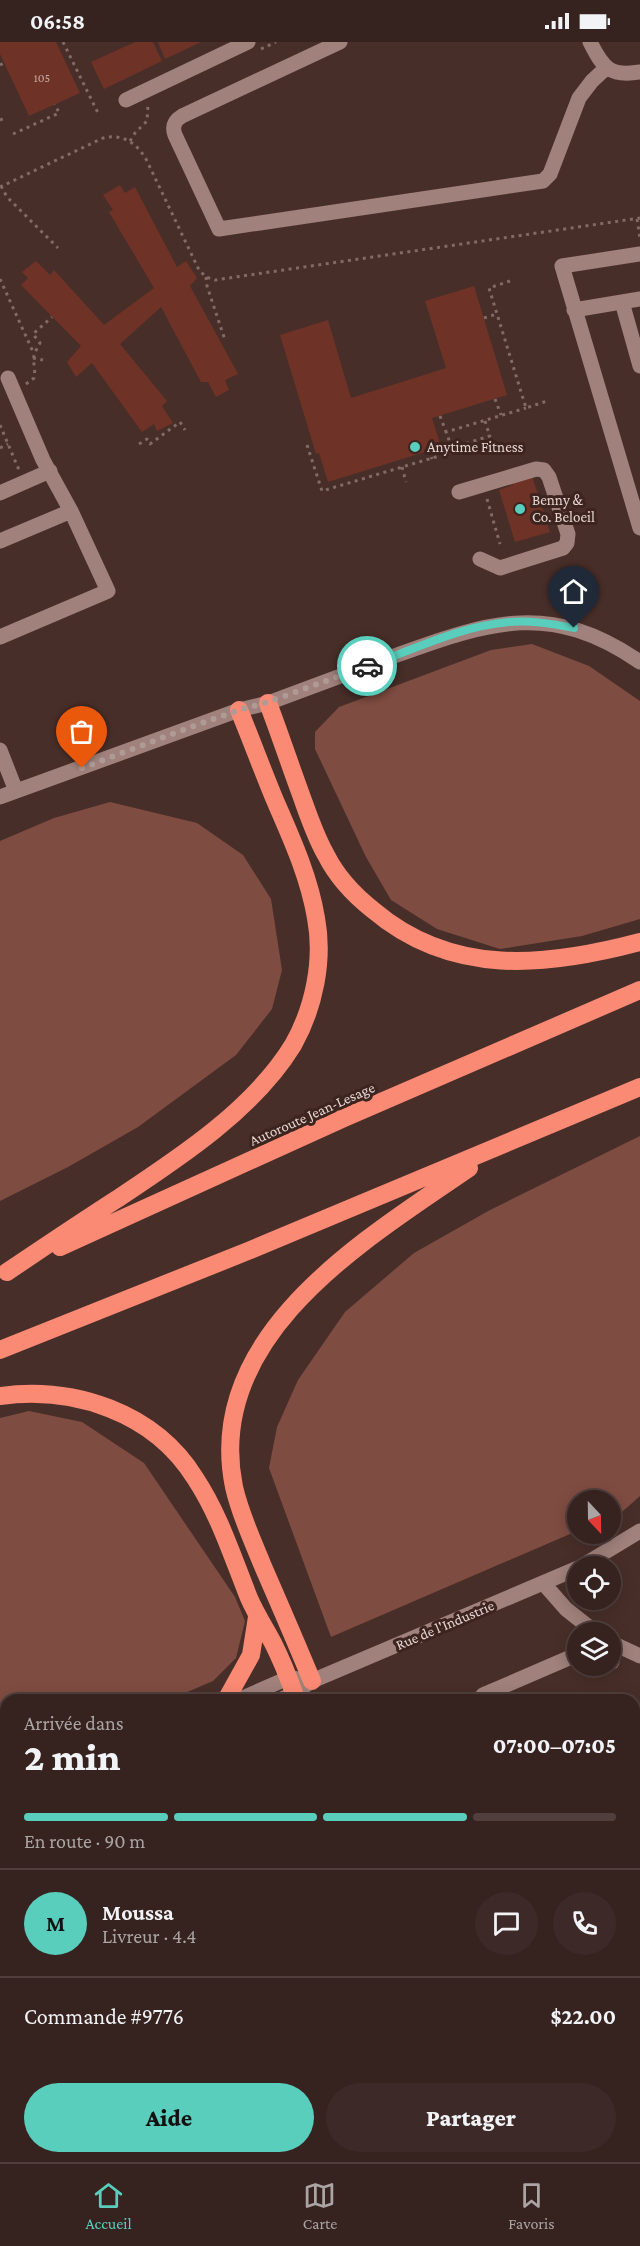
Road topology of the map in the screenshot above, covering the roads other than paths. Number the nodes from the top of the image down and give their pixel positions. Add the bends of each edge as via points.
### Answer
1 (248, 42) edge
2 (340, 42) edge
3 (590, 42) edge
4 (606, 68) junction
5 (640, 72) edge
6 (126, 100) dead end
7 (640, 254) edge
8 (640, 299) edge
9 (622, 302) junction
10 (574, 310) junction
11 (640, 366) edge
12 (15, 382) road end
13 (50, 471) junction
14 (459, 492) dead end
15 (0, 493) edge
16 (71, 511) junction
17 (640, 528) edge
18 (0, 541) edge
19 (480, 559) dead end
20 (0, 637) edge
21 (640, 662) edge
22 (268, 702) junction
23 (239, 710) junction
24 (0, 750) edge
25 (16, 791) junction
26 (0, 797) edge
27 (640, 942) edge
28 (640, 990) edge
29 (640, 1087) edge
30 (501, 1146) junction
31 (4, 1273) edge
32 (0, 1350) edge
33 (0, 1396) edge
34 (640, 1531) edge
35 (601, 1556) edge
36 (567, 1573) edge
37 (544, 1584) junction
38 (257, 1617) junction
39 (582, 1622) edge
40 (621, 1647) edge
41 (640, 1656) edge
42 (567, 1659) edge
43 (312, 1681) junction
44 (288, 1690) edge
45 (229, 1694) edge
46 (268, 1694) edge
47 (485, 1694) edge

1 - 6 street
2 - 4 street via 176,121 175,135 219,229 543,181 550,174 579,98
3 - 4 street
4 - 5 street via 620,74
7 - 10 street via 562,266
8 - 9 street
9 - 10 street
9 - 11 street
10 - 17 street
12 - 13 street
13 - 15 street
13 - 16 street
14 - 19 street via 544,470 568,534 563,548 500,568
16 - 18 street
16 - 20 street via 108,591
21 - 22 street via 574,628 509,622 449,636
22 - 23 street
22 - 27 highway via 325,854 353,892 398,929 442,950 501,961 573,957
23 - 25 street
23 - 31 highway via 301,864 316,916 316,976 303,1023 279,1064 225,1120 157,1173
24 - 25 street
25 - 26 street
28 - 31 highway, Autoroute Jean-Lesage via 344,1118
29 - 30 highway
30 - 32 highway
30 - 43 highway via 382,1228 324,1275 275,1326 243,1385 232,1429 234,1486 243,1517
33 - 38 highway via 47,1393 94,1402 138,1421 163,1440 202,1488
34 - 35 street, Rue de l'Industrie
36 - 37 street, Rue de l'Industrie
37 - 39 street
37 - 43 street, Rue de l'Industrie
38 - 44 highway via 273,1642
38 - 45 highway via 251,1655
40 - 41 street
42 - 47 street
43 - 44 street, Rue de l'Industrie
44 - 46 street, Rue de l'Industrie

